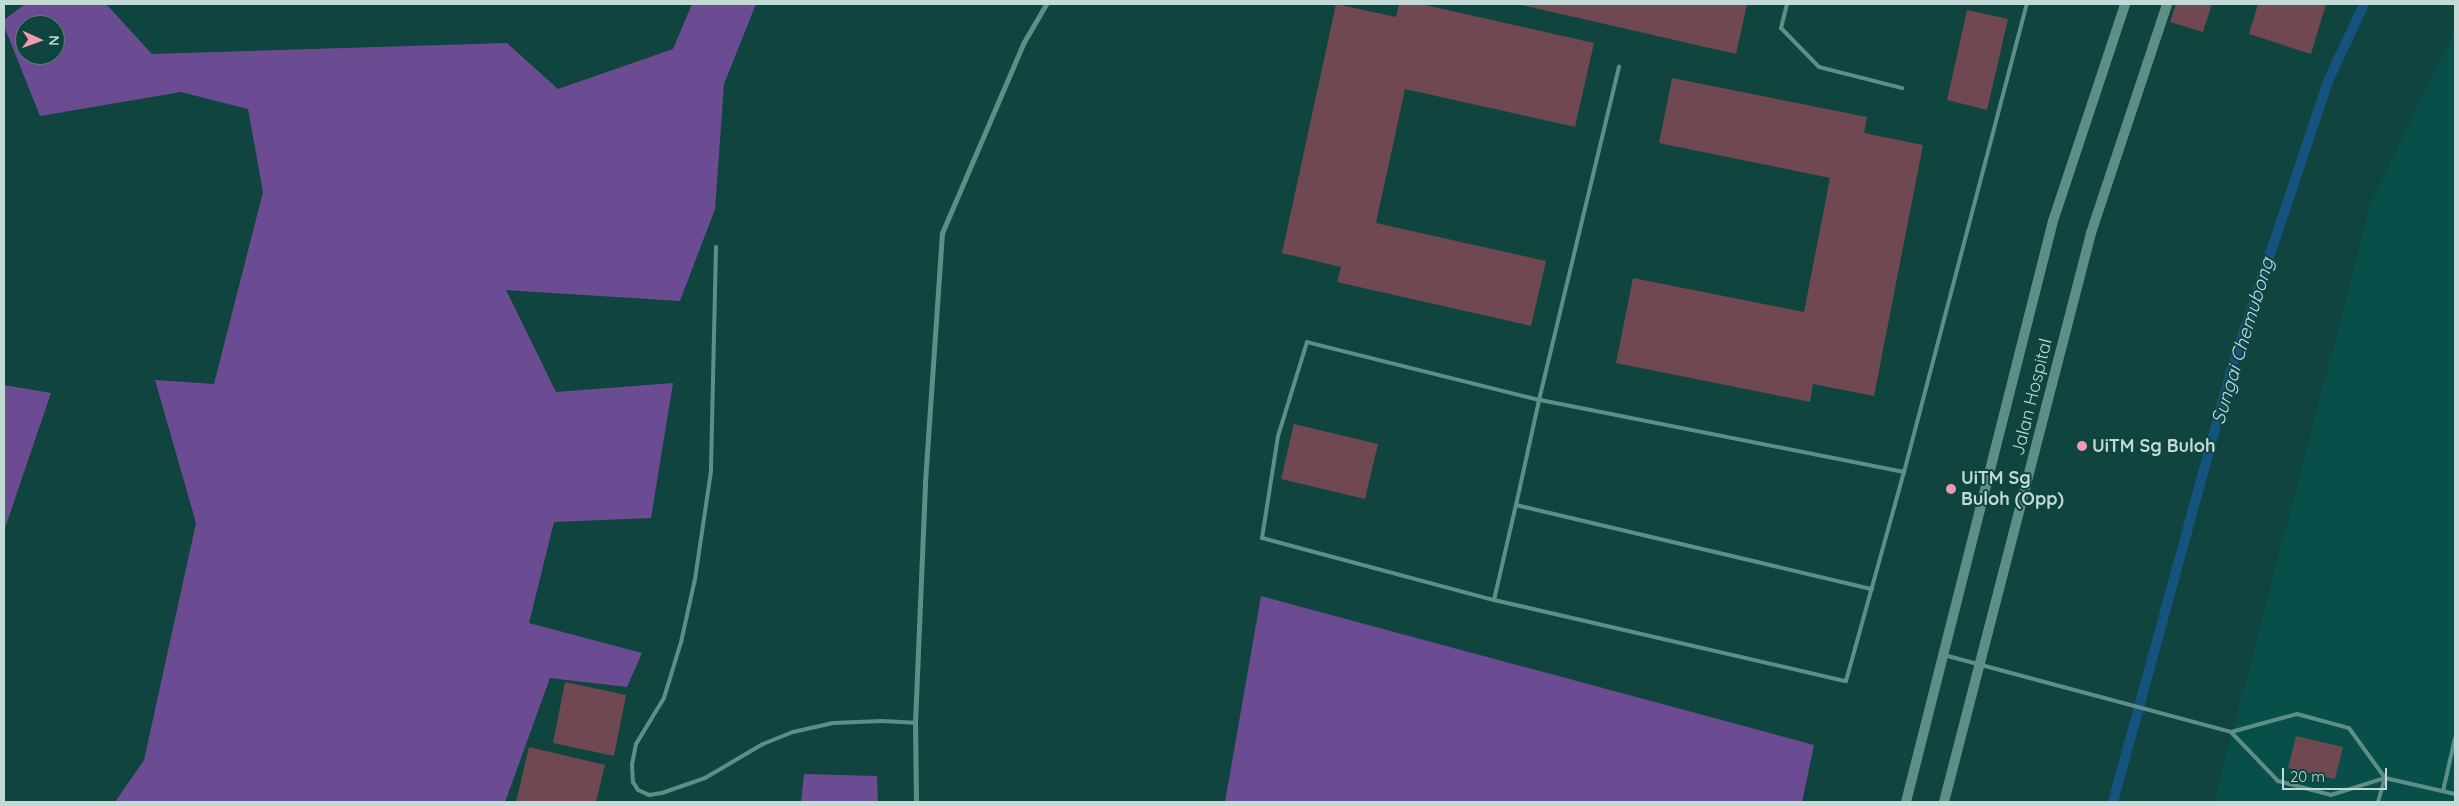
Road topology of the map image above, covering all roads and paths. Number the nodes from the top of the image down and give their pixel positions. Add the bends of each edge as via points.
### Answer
1 (1046, 4) edge
2 (1787, 4) edge
3 (2026, 4) edge
4 (2125, 4) edge
5 (2167, 4) edge
6 (1619, 66) dead end
7 (1902, 88) dead end
8 (716, 247) dead end
9 (1539, 400) junction
10 (1904, 472) junction
11 (1516, 505) junction
12 (1872, 589) junction
13 (1494, 600) junction
14 (1943, 655) junction
15 (1980, 664) junction
16 (915, 723) junction
17 (2231, 732) junction
18 (2455, 738) edge
19 (2385, 778) junction
20 (2443, 791) junction
21 (2455, 794) edge
22 (916, 802) edge
23 (1906, 802) edge
24 (1944, 802) edge
25 (2378, 802) edge

1 - 16 street via 1024,42 942,233 925,482
2 - 7 lane via 1782,28 1819,67
3 - 10 lane
4 - 14 main road, Jalan Hospital via 2054,221
5 - 15 main road, Jalan Hospital via 2091,234
6 - 9 lane
8 - 16 lane via 711,471 695,579 664,698 636,744 633,782 638,790 649,795 662,793 705,778 762,744 793,732 833,723
9 - 10 lane
9 - 11 lane
9 - 13 lane via 1307,342 1278,436 1262,538
10 - 12 lane
11 - 12 lane
11 - 13 lane
12 - 13 lane via 1846,681
14 - 15 lane
14 - 23 main road, Jalan Hospital
15 - 17 lane
15 - 24 main road, Jalan Hospital
16 - 22 street
17 - 19 lane via 2278,781 2331,794
17 - 19 lane via 2297,714 2349,728
18 - 20 lane
19 - 20 lane
19 - 25 lane
20 - 21 lane

